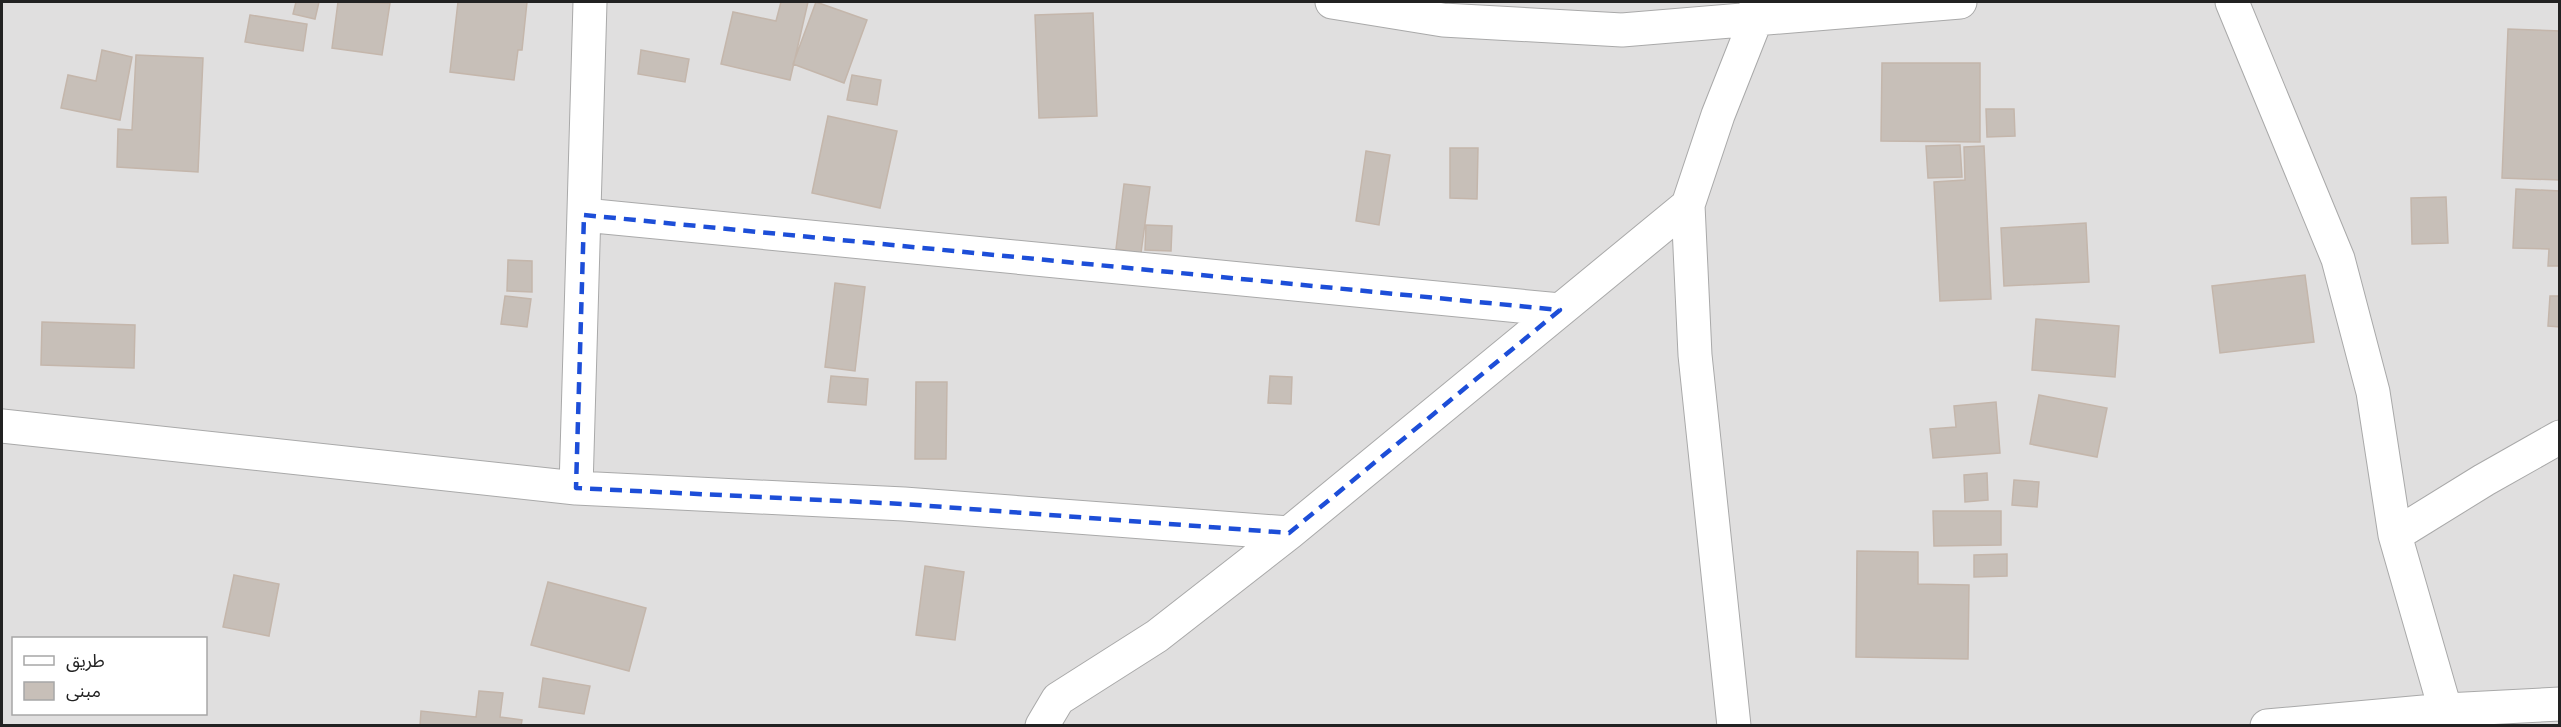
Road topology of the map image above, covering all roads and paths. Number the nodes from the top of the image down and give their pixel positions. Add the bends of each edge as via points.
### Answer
1 (590, 2) edge
2 (1332, 2) edge
3 (1960, 2) edge
4 (2232, 2) edge
5 (1756, 10) edge
6 (1621, 16) edge
7 (1688, 205) junction
8 (584, 215) junction
9 (1560, 310) junction
10 (2, 426) edge
11 (2559, 437) edge
12 (576, 488) junction
13 (1289, 533) junction
14 (2395, 535) junction
15 (2559, 704) edge
16 (2448, 718) edge
17 (1042, 726) edge
18 (1734, 726) edge
19 (2266, 726) edge

1 - 8 street
2 - 6 street via 1443,20
3 - 5 street
4 - 14 street via 2338,259 2373,392
5 - 6 street
5 - 7 street
7 - 9 street
7 - 18 street via 1695,355
8 - 9 street
8 - 12 street
9 - 13 street
10 - 12 street
11 - 14 street
12 - 13 street via 903,504
13 - 17 street via 1157,636 1058,699
14 - 16 street
15 - 16 street
16 - 19 street

